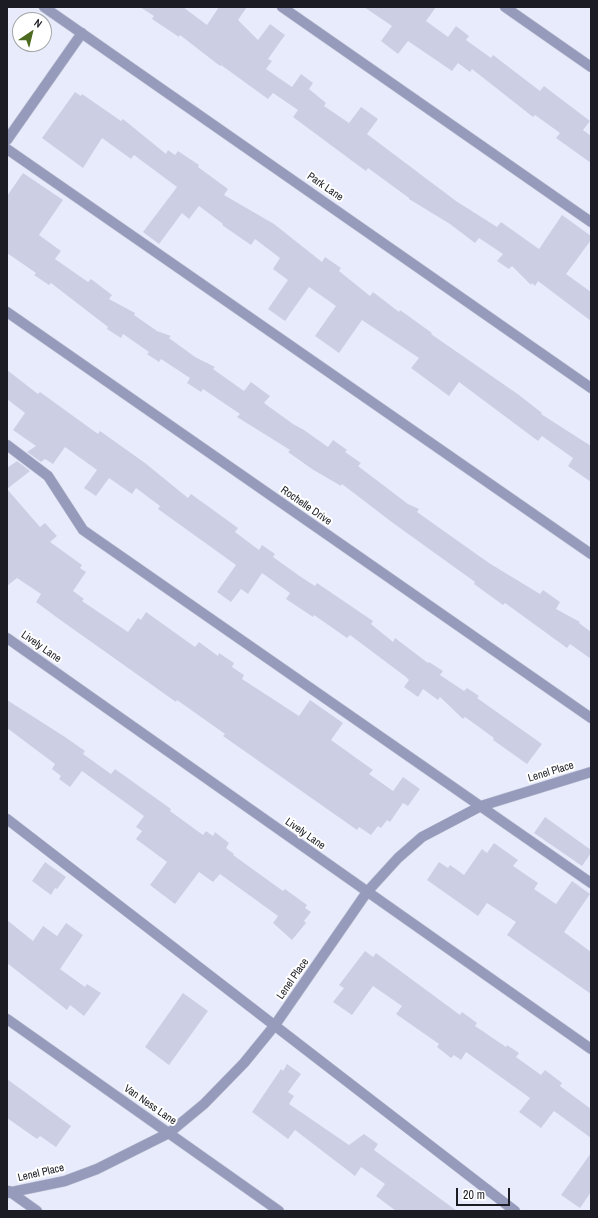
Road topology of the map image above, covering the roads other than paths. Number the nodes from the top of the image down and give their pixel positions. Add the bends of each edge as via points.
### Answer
1 (44, 7) edge
2 (282, 7) edge
3 (505, 7) edge
4 (82, 33) junction
5 (591, 67) edge
6 (7, 140) edge
7 (7, 149) edge
8 (591, 222) edge
9 (7, 312) edge
10 (591, 388) edge
11 (7, 445) edge
12 (591, 554) edge
13 (7, 638) edge
14 (591, 718) edge
15 (591, 772) edge
16 (481, 806) junction
17 (7, 819) edge
18 (591, 883) edge
19 (367, 892) junction
20 (7, 1020) edge
21 (275, 1025) junction
22 (591, 1049) edge
23 (169, 1133) junction
24 (8, 1192) edge
25 (37, 1211) edge
26 (279, 1211) edge
27 (515, 1211) edge

1 - 4 street, Park Lane
2 - 8 street
3 - 5 street
4 - 6 street
4 - 10 street, Park Lane
7 - 12 street
9 - 14 street, Rochelle Drive
11 - 16 street via 48,476 83,530
13 - 19 street, Lively Lane
15 - 16 street, Lenel Place
16 - 18 street
16 - 19 street, Lenel Place via 422,837 398,858
17 - 21 street
19 - 21 street, Lenel Place
19 - 22 street, Lively Lane
20 - 23 street, Van Ness Lane
21 - 23 street, Lenel Place via 244,1063 204,1104
21 - 27 street
23 - 24 street, Lenel Place via 97,1169 65,1181
23 - 26 street, Van Ness Lane
24 - 25 street

